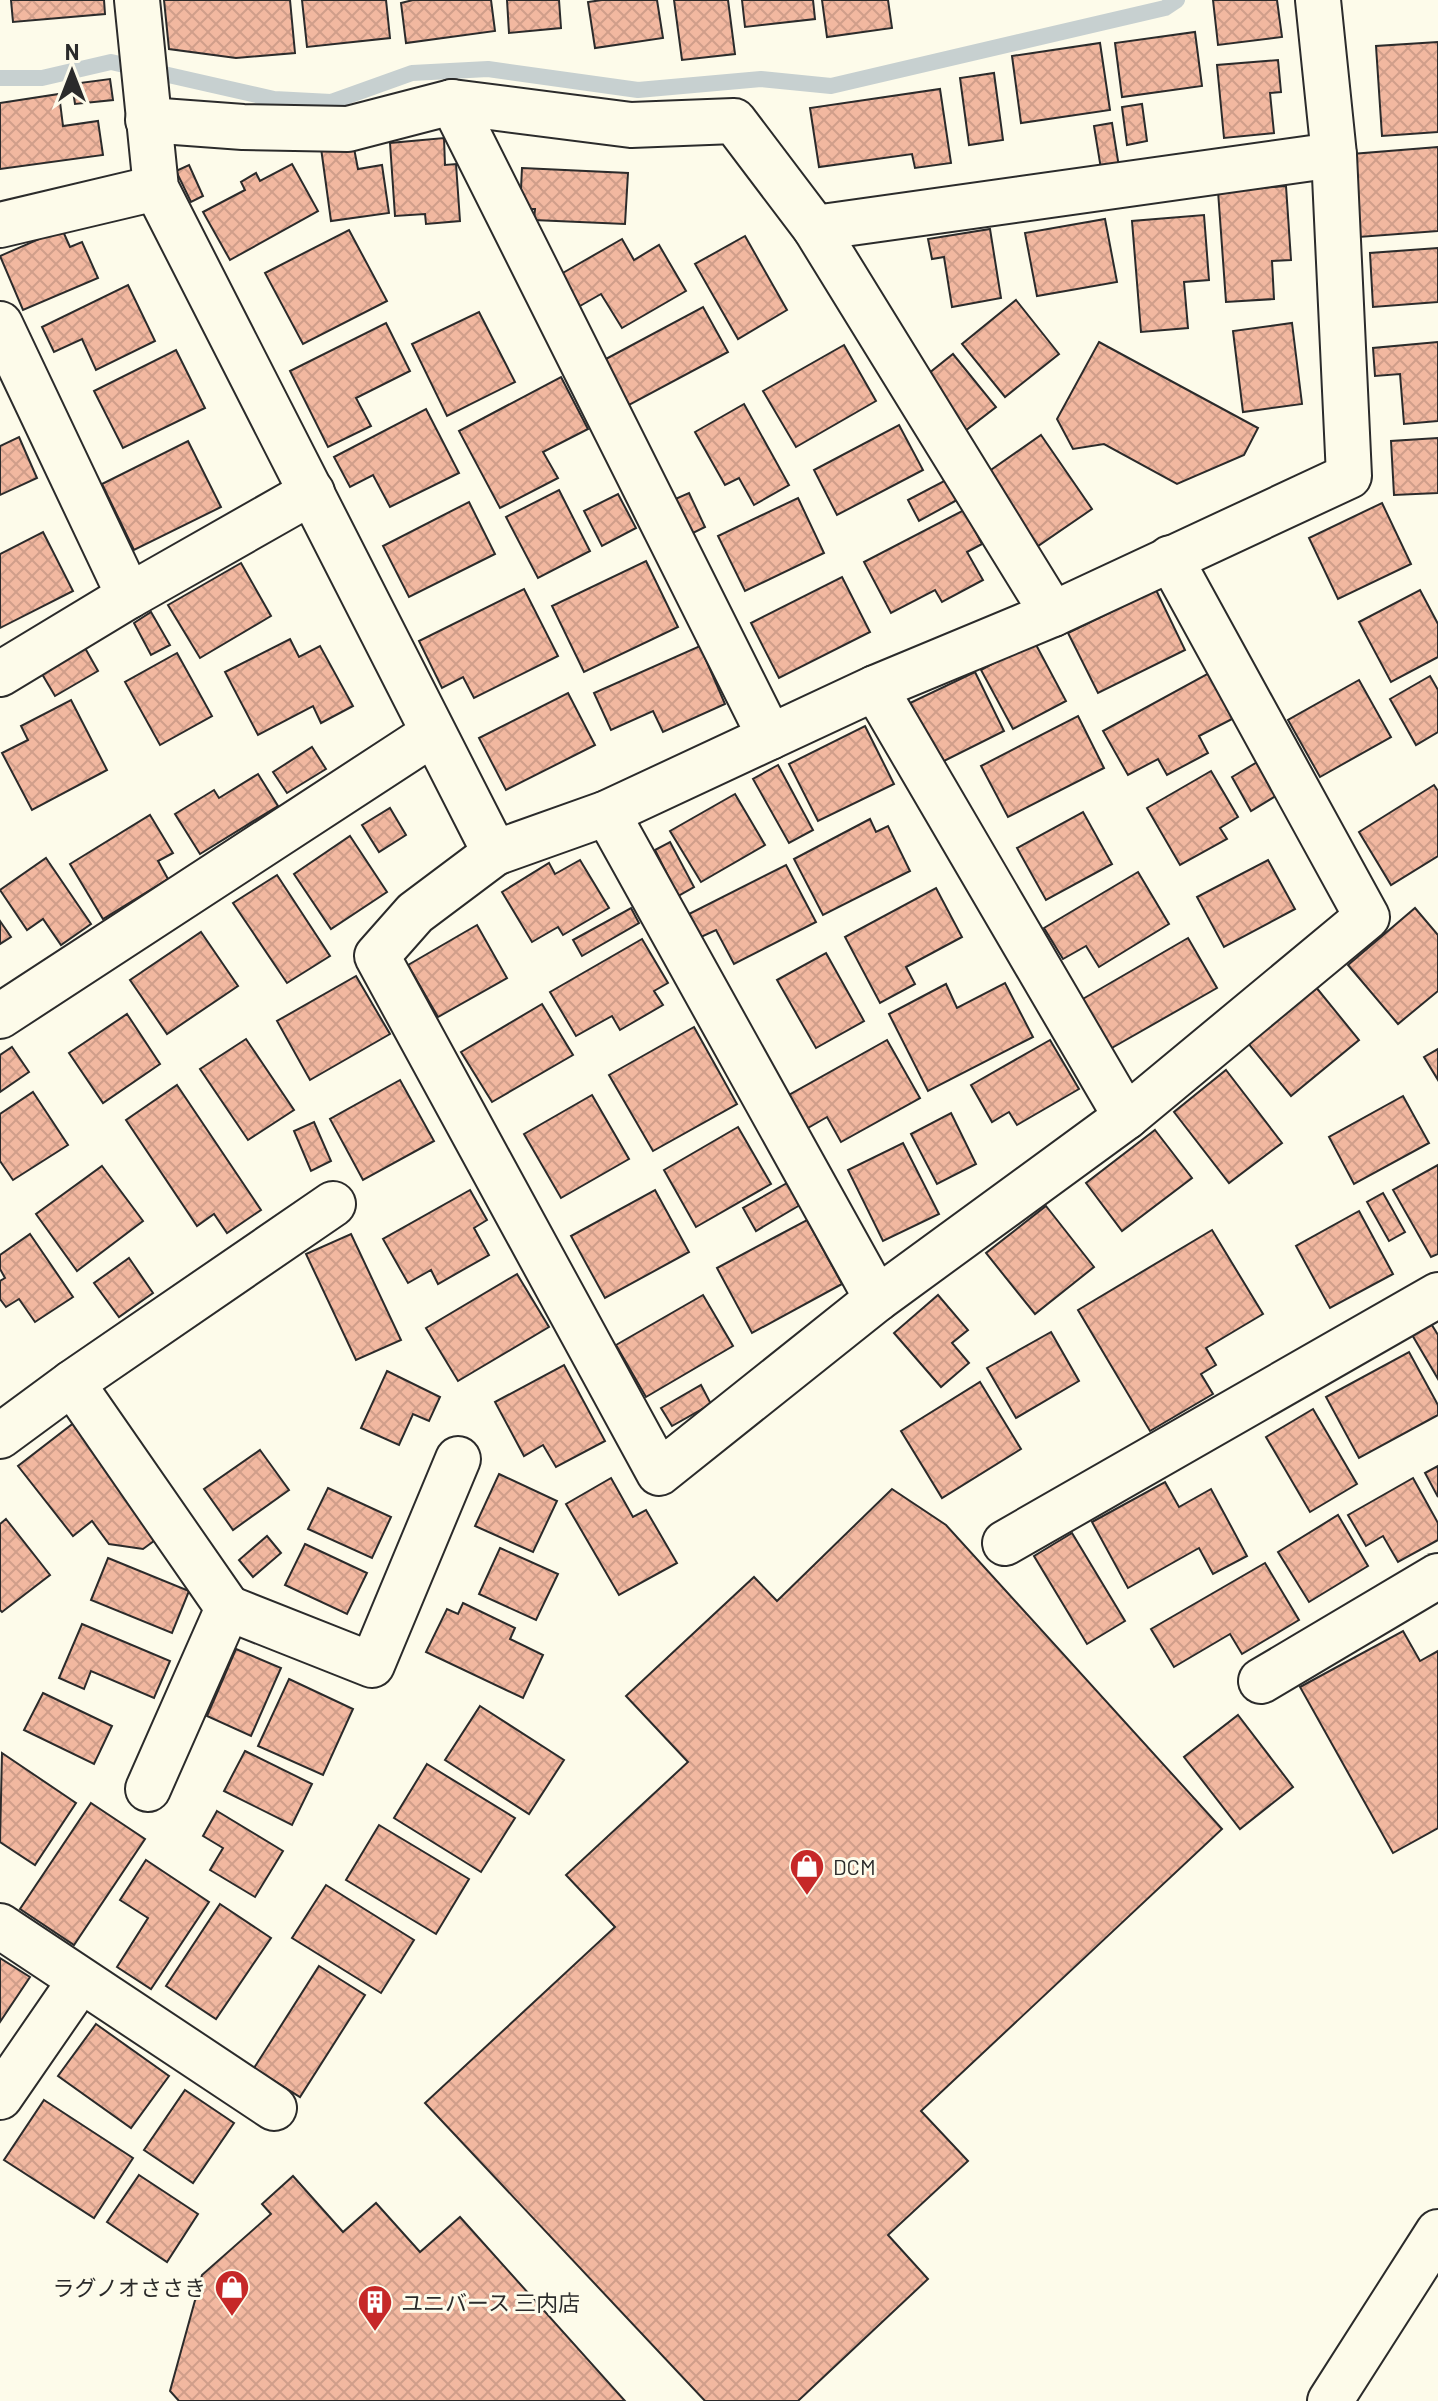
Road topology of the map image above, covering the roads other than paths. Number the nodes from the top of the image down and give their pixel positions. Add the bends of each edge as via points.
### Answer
1 (137, 0) edge
2 (1318, 0) edge
3 (452, 102) junction
4 (147, 105) junction
5 (1334, 155) junction
6 (156, 188) junction
7 (0, 225) edge
8 (815, 228) junction
9 (0, 324) edge
10 (312, 492) junction
11 (1170, 558) junction
12 (129, 596) junction
13 (1053, 614) junction
14 (0, 674) edge
15 (875, 688) junction
16 (432, 734) junction
17 (770, 737) junction
18 (607, 813) junction
19 (495, 853) junction
20 (0, 1016) edge
21 (1126, 1117) junction
22 (333, 1204) dead end
23 (1438, 1295) edge
24 (877, 1299) junction
25 (72, 1383) junction
26 (0, 1436) edge
27 (458, 1459) dead end
28 (1005, 1543) dead end
29 (1438, 1576) edge
30 (228, 1608) junction
31 (1261, 1681) dead end
32 (148, 1789) dead end
33 (0, 1926) edge
34 (80, 1981) junction
35 (0, 2097) edge
36 (274, 2108) dead end
37 (1438, 2232) edge
38 (1330, 2401) edge

1 - 4 street
2 - 5 street
3 - 4 street via 348,129 243,127
3 - 8 street via 631,125 734,121
3 - 17 street
4 - 6 street
5 - 8 street
5 - 11 street via 1349,476
6 - 7 street
6 - 10 street
8 - 13 street
9 - 12 street
10 - 12 street
10 - 16 street
11 - 13 street
11 - 21 street via 1367,917
12 - 14 street
13 - 15 street
15 - 17 street
15 - 21 street
16 - 19 street
16 - 20 street
17 - 18 street
18 - 19 street
18 - 24 street
19 - 24 street via 415,913 377,956 659,1473
21 - 24 street
22 - 25 street
23 - 28 street
25 - 26 street
25 - 30 street
27 - 30 street via 372,1665
29 - 31 street
30 - 32 street
33 - 34 street
34 - 35 street
34 - 36 street
37 - 38 street

